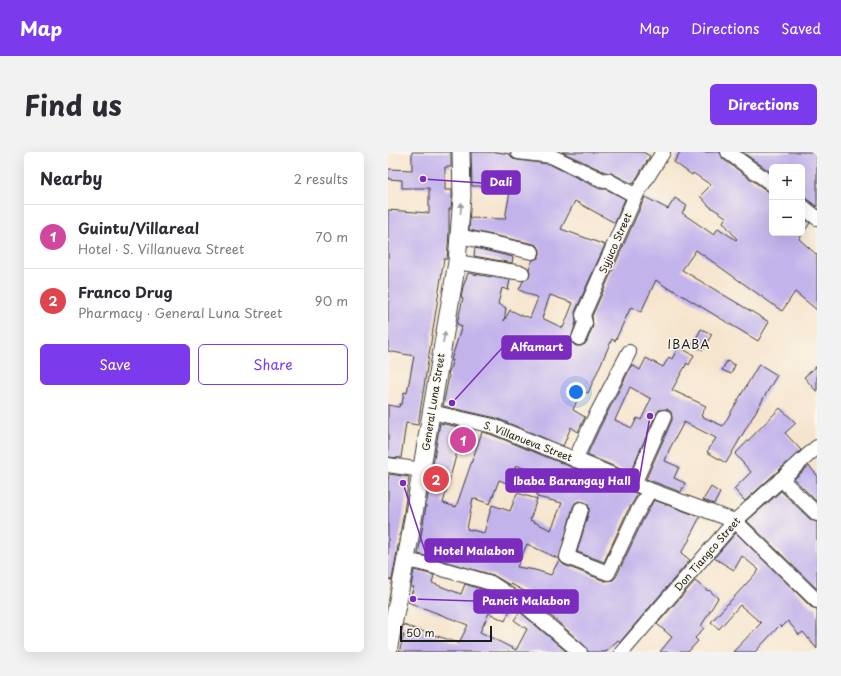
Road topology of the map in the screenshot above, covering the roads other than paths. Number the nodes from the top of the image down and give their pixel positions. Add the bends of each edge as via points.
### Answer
1 (461, 152) edge
2 (518, 152) edge
3 (663, 152) edge
4 (728, 152) edge
5 (769, 182) edge
6 (636, 196) junction
7 (805, 208) edge
8 (817, 218) edge
9 (459, 236) junction
10 (532, 252) dead end
11 (457, 262) junction
12 (522, 273) dead end
13 (579, 338) dead end
14 (629, 352) dead end
15 (431, 412) junction
16 (664, 417) dead end
17 (817, 447) edge
18 (575, 460) junction
19 (388, 465) edge
20 (422, 470) junction
21 (782, 479) junction
22 (634, 484) junction
23 (650, 490) junction
24 (581, 509) dead end
25 (817, 514) edge
26 (735, 521) junction
27 (405, 560) junction
28 (817, 601) edge
29 (388, 651) edge
30 (580, 652) edge
31 (622, 652) edge

9 -> 1 main road, General Luna Street via 462,196
2 - 6 street via 551,156 604,181 607,180
3 - 6 street, Syjuco Street
4 - 5 street
6 - 13 street, Syjuco Street via 583,315 585,323
7 - 8 street
9 - 10 street
9 - 11 main road, General Luna Street
11 - 12 street
15 -> 11 main road, General Luna Street
14 - 18 street
15 - 18 street, S. Villanueva Street via 493,426
15 - 20 main road, General Luna Street
16 - 22 street
17 - 21 street, Don Tiangco Street
18 - 22 street, S. Villanueva Street
19 - 20 street
20 - 27 main road, General Luna Street
21 - 25 street
21 - 26 street, Don Tiangco Street
22 - 23 street, S. Villanueva Street
23 - 24 street via 608,573 567,557
23 - 26 street, S. Villanueva Street
26 - 28 street
26 - 31 street, Don Tiangco Street
27 - 29 main road, General Luna Street
27 - 30 street via 491,583 523,604

